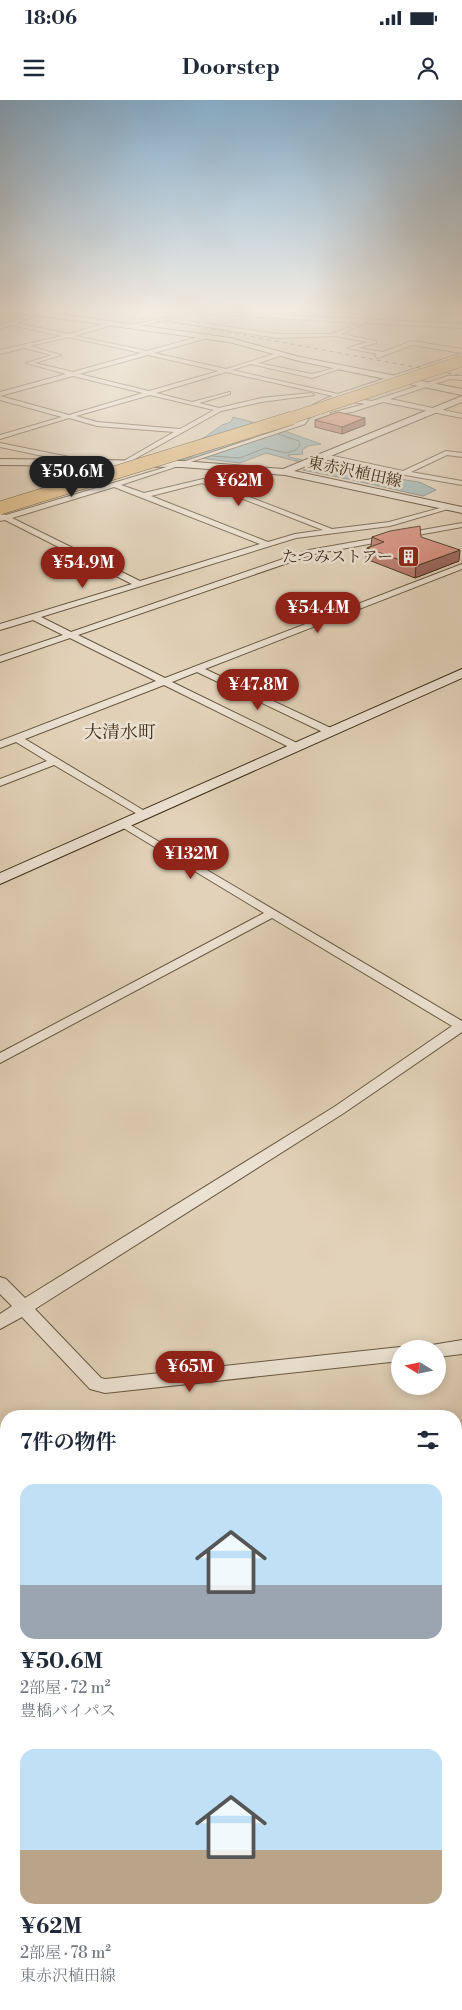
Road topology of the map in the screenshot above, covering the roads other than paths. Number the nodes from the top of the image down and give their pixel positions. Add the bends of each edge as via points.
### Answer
1 (10, 399) edge
2 (129, 399) edge
3 (174, 399) edge
4 (208, 399) edge
5 (270, 399) edge
6 (331, 399) edge
7 (348, 399) edge
8 (348, 399) edge
9 (462, 399) edge
10 (383, 400) joint
11 (370, 403) junction
12 (193, 404) junction
13 (219, 410) junction
14 (434, 410) junction
15 (333, 414) edge
16 (462, 416) edge
17 (68, 417) junction
18 (181, 431) junction
19 (0, 437) edge
20 (0, 446) edge
21 (462, 455) edge
22 (324, 456) junction
23 (0, 462) edge
24 (124, 463) junction
25 (81, 464) junction
26 (182, 464) junction
27 (286, 472) junction
28 (403, 473) junction
29 (138, 477) junction
30 (462, 483) edge
31 (114, 484) junction
32 (146, 495) junction
33 (0, 502) edge
34 (451, 507) junction
35 (462, 510) edge
36 (1, 515) edge
37 (462, 525) edge
38 (331, 530) junction
39 (266, 544) junction
40 (462, 566) edge
41 (139, 584) junction
42 (34, 617) junction
43 (0, 627) edge
44 (70, 634) junction
45 (0, 658) edge
46 (196, 668) junction
47 (462, 673) edge
48 (165, 680) junction
49 (331, 732) junction
50 (16, 738) junction
51 (0, 745) edge
52 (298, 747) junction
53 (56, 761) junction
54 (0, 783) edge
55 (144, 815) junction
56 (124, 824) junction
57 (0, 879) edge
58 (271, 914) junction
59 (0, 1059) edge
60 (0, 1283) edge
61 (24, 1307) junction
62 (0, 1322) edge
63 (462, 1348) edge
64 (446, 1349) edge
65 (391, 1355) edge

1 - 17 street
2 - 17 street
3 - 12 street
4 - 12 street
5 - 13 street
6 - 26 street via 316,410 312,420
7 - 36 highway, bridge
8 - 11 street
9 - 14 street
10 - 11 street
10 - 14 street
11 - 15 street
12 - 13 street
13 - 18 street
14 - 16 street
14 - 22 street
17 - 18 street via 97,424
17 - 19 street
18 - 24 street
20 - 25 street
21 - 28 street via 446,452
22 - 27 street
22 - 28 street
23 - 25 street, 東赤沢植田線
24 - 25 street, 東赤沢植田線
24 - 26 street, 東赤沢植田線
26 - 27 street, 東赤沢植田線
26 - 29 street
27 - 34 street, 東赤沢植田線
28 - 30 street
29 - 31 street
29 - 33 street via 63,488
31 - 32 street
31 - 36 street
32 - 38 street via 203,481
32 - 39 street
34 - 35 street, 東赤沢植田線
34 - 38 street via 390,524
36 - 41 street
37 - 44 street via 312,552
38 - 39 street
39 - 41 street
40 - 46 street
41 - 42 street
42 - 43 street
42 - 44 street
44 - 45 street
44 - 48 street
46 - 48 street
46 - 49 street
47 - 49 street
48 - 50 street
48 - 52 street
49 - 52 street
50 - 51 street
50 - 53 street
52 - 55 street
53 - 54 street
53 - 55 street
55 - 56 street
56 - 57 street
56 - 58 street
58 - 59 street
58 - 61 street via 461,1026 339,1110
60 - 61 street
61 - 62 street
61 - 65 street via 96,1384 105,1386
63 - 64 street

